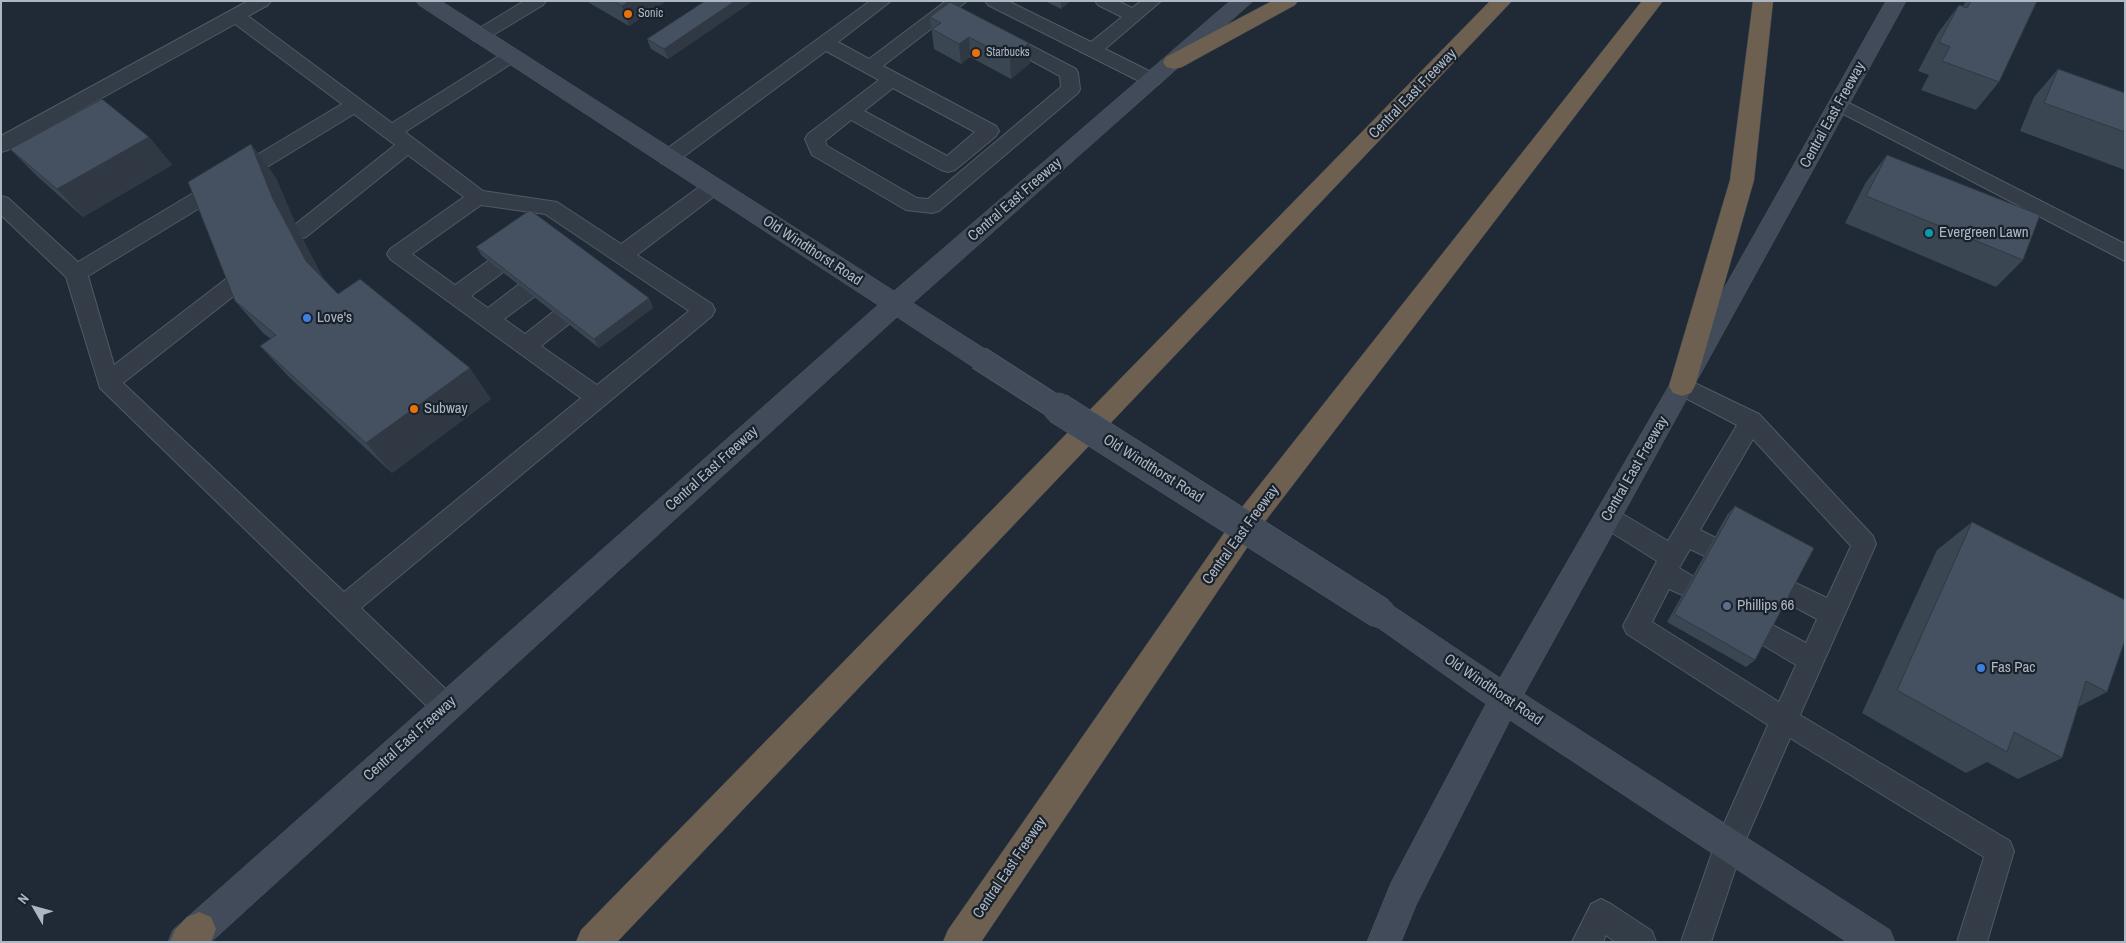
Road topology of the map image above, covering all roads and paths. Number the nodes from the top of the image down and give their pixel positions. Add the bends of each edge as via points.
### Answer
1 (262, 1) edge
2 (426, 1) edge
3 (537, 1) edge
4 (882, 1) edge
5 (994, 1) edge
6 (1104, 1) edge
7 (1152, 1) edge
8 (1244, 1) edge
9 (1288, 1) edge
10 (1502, 1) edge
11 (1653, 1) edge
12 (1763, 1) edge
13 (1896, 1) edge
14 (953, 6) edge
15 (236, 16) junction
16 (1134, 16) junction
17 (964, 18) edge
18 (479, 36) junction
19 (1005, 39) edge
20 (825, 43) junction
21 (1092, 51) junction
22 (511, 56) junction
23 (1174, 62) junction
24 (871, 66) junction
25 (892, 79) junction
26 (1152, 80) junction
27 (1839, 104) junction
28 (355, 105) junction
29 (851, 112) junction
30 (391, 132) junction
31 (1, 145) edge
32 (408, 145) junction
33 (668, 158) junction
34 (713, 187) junction
35 (478, 197) junction
36 (1, 203) edge
37 (299, 232) dead end
38 (596, 238) junction
39 (578, 252) edge
40 (2125, 252) edge
41 (624, 263) junction
42 (495, 267) edge
43 (76, 273) junction
44 (242, 278) edge
45 (526, 291) edge
46 (455, 296) junction
47 (895, 304) junction
48 (561, 318) edge
49 (488, 319) junction
50 (526, 346) junction
51 (108, 382) junction
52 (1682, 386) junction
53 (598, 398) junction
54 (1751, 421) junction
55 (1607, 517) junction
56 (1686, 534) junction
57 (1709, 547) edge
58 (1668, 565) junction
59 (1687, 586) edge
60 (1787, 590) edge
61 (343, 608) junction
62 (1832, 614) junction
63 (1765, 633) edge
64 (1811, 660) junction
65 (1505, 699) junction
66 (446, 707) junction
67 (1784, 720) junction
68 (1729, 844) junction
69 (190, 937) edge
70 (593, 942) edge
71 (960, 942) edge
72 (1384, 942) edge
73 (1587, 942) edge
74 (1641, 942) edge
75 (1696, 942) edge
76 (1878, 942) edge
77 (1972, 942) edge

1 - 15 lane
2 - 18 street, Old Windthorst Road
3 - 18 lane
4 - 20 lane
5 - 21 lane
6 - 16 lane
7 - 16 lane
8 - 23 street, Central East Freeway
9 - 23 highway
10 - 70 highway, Central East Freeway
11 - 71 highway, Central East Freeway via 1253,515
12 - 52 highway via 1742,180
13 - 27 street, Central East Freeway
14 - 17 lane
14 - 24 lane
15 - 28 lane
15 - 31 lane
16 - 21 lane
18 - 22 street, Old Windthorst Road
19 - 29 lane via 1069,73 1072,89 932,206 913,205 818,150 815,139
20 - 24 lane
20 - 33 lane
21 - 26 lane
22 - 30 lane
22 - 33 street, Old Windthorst Road
23 - 26 street, Central East Freeway
24 - 25 lane
25 - 29 lane
25 - 29 lane via 989,131 948,165
26 - 47 street, Central East Freeway
27 - 40 lane
27 - 52 street, Central East Freeway
28 - 30 lane
28 - 43 lane
30 - 32 lane
32 - 35 lane
32 - 37 lane
33 - 34 street, Old Windthorst Road
34 - 41 lane
34 - 47 street, Old Windthorst Road
35 - 38 lane via 550,207 556,223
35 - 46 lane via 397,254
36 - 43 lane
38 - 39 lane
38 - 41 lane
41 - 53 lane via 704,310
42 - 46 lane
43 - 51 lane
44 - 51 lane
45 - 49 lane
46 - 49 lane
47 - 65 street, Old Windthorst Road, bridge via 1380,614
47 - 66 street, Central East Freeway
48 - 50 lane
49 - 50 lane
50 - 53 lane
51 - 61 lane
52 - 54 lane
52 - 55 street, Central East Freeway
53 - 61 lane
54 - 56 lane
54 - 62 lane via 1864,544
55 - 58 lane
55 - 65 street, Central East Freeway
56 - 57 lane
56 - 58 lane
58 - 59 lane
58 - 67 lane via 1636,626
60 - 62 lane
61 - 66 lane
62 - 64 lane
63 - 64 lane
64 - 67 lane
65 - 68 street, Old Windthorst Road
65 - 72 street, Central East Freeway via 1403,895
66 - 69 street, Central East Freeway
67 - 68 lane
67 - 77 lane via 2000,851
68 - 75 lane
68 - 76 street, Old Windthorst Road
73 - 74 lane via 1601,914

